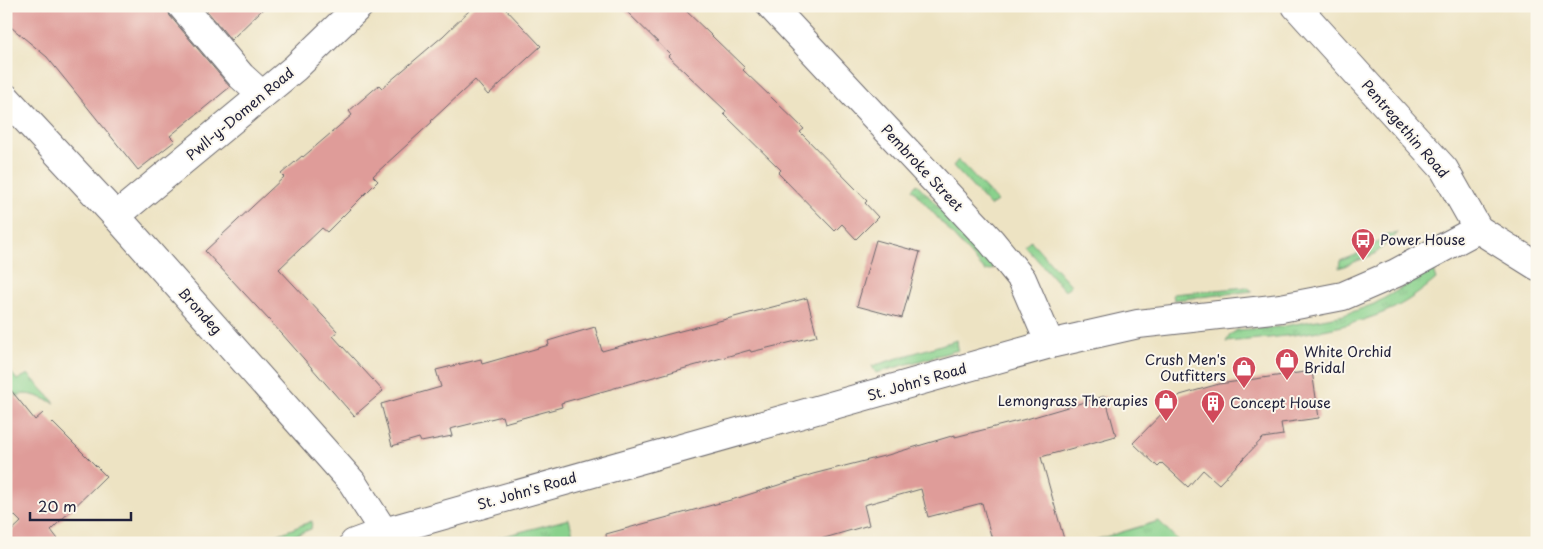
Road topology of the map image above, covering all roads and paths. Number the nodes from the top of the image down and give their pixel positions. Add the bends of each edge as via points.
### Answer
1 (182, 6) edge
2 (359, 6) edge
3 (771, 6) edge
4 (1296, 6) edge
5 (262, 96) junction
6 (6, 98) edge
7 (116, 216) junction
8 (1478, 228) junction
9 (1537, 266) edge
10 (1050, 344) junction
11 (384, 532) junction
12 (354, 543) edge

1 - 5 street
2 - 5 street, Pwll-y-Domen Road via 296,68
3 - 10 street, Pembroke Street via 991,241 1022,279
4 - 8 street, Pentregethin Road via 1444,169
5 - 7 street, Pwll-y-Domen Road
6 - 7 street, Brondeg
7 - 11 street, Brondeg via 352,482
8 - 9 street, Pentregethin Road
8 - 10 street, St. John's Road via 1396,273 1343,296 1281,308 1138,324
10 - 11 street, St. John's Road
11 - 12 street, St. John's Road

